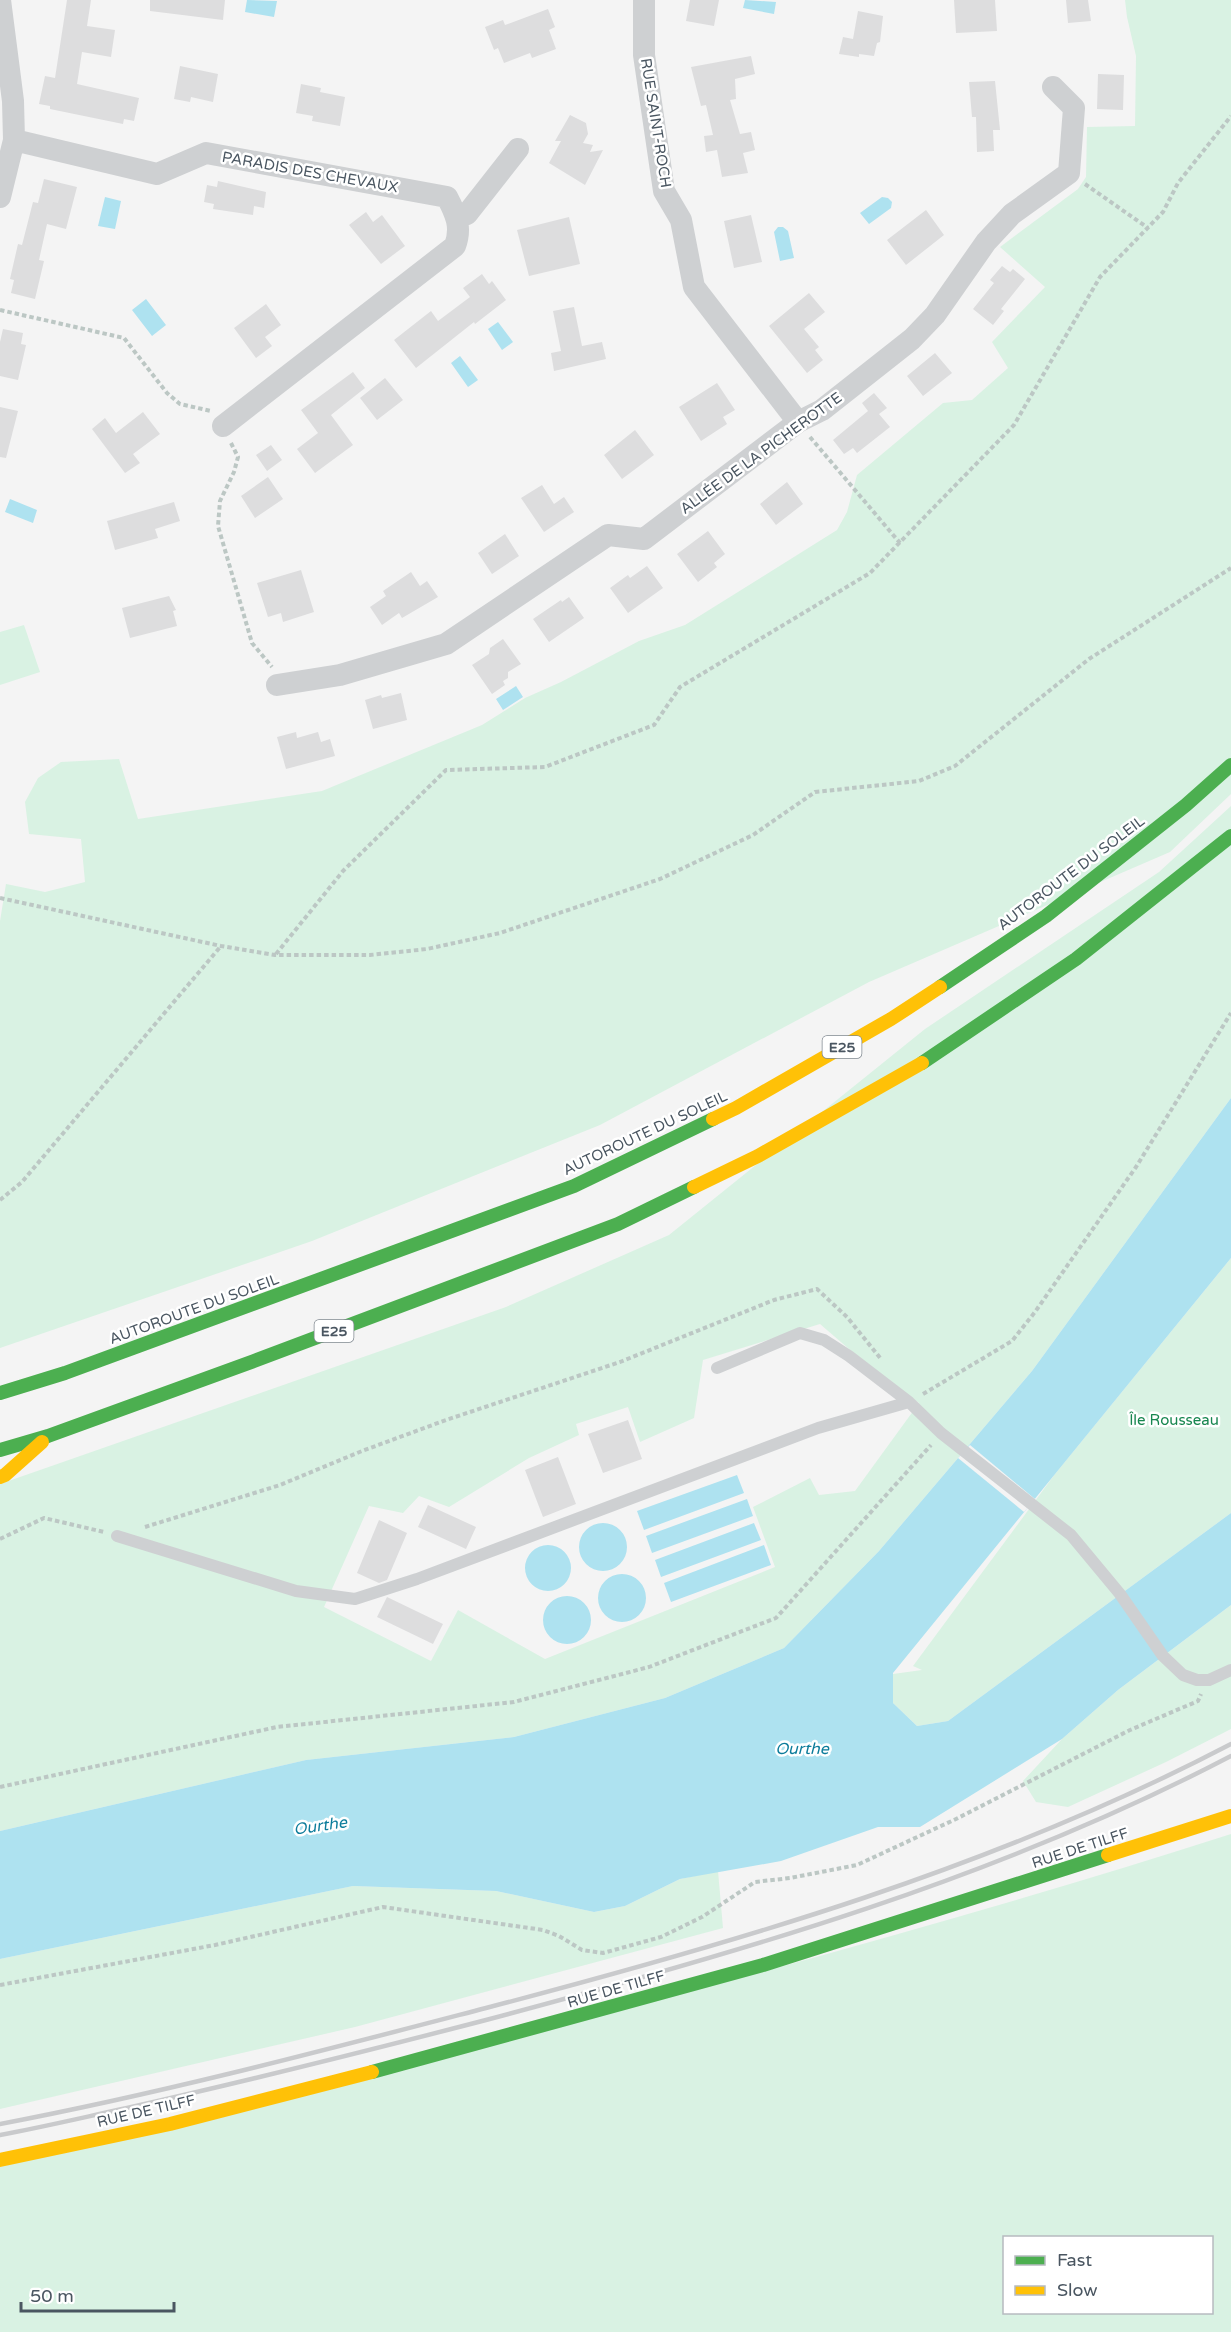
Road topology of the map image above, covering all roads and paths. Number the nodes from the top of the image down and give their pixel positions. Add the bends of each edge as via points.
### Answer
1 (0, 0) edge
2 (644, 0) edge
3 (1053, 87) dead end
4 (7, 107) edge
5 (1231, 116) edge
6 (14, 140) junction
7 (518, 149) dead end
8 (1070, 173) junction
9 (0, 197) edge
10 (458, 217) junction
11 (1148, 228) junction
12 (0, 310) edge
13 (798, 422) junction
14 (226, 423) junction
15 (900, 543) junction
16 (1231, 568) edge
17 (277, 685) joint
18 (1231, 765) edge
19 (1231, 836) edge
20 (0, 898) edge
21 (221, 946) junction
22 (275, 955) junction
23 (1231, 1013) edge
24 (0, 1200) edge
25 (717, 1368) dead end
26 (888, 1368) dead end
27 (0, 1393) edge
28 (909, 1402) junction
29 (941, 1433) junction
30 (48, 1436) junction
31 (0, 1450) edge
32 (0, 1477) edge
33 (117, 1536) junction
34 (0, 1539) edge
35 (1231, 1670) edge
36 (1209, 1680) junction
37 (0, 1787) edge
38 (1231, 1816) edge
39 (0, 1984) edge
40 (0, 2160) edge

1 - 4 street
2 - 13 street, RUE SAINT-ROCH via 644,56 664,190 681,220 694,286
3 - 8 street via 1074,108
4 - 6 street
5 - 11 path
6 - 9 street
6 - 10 street, PARADIS DES CHEVAUX via 157,174 206,153 447,197
7 - 10 street via 467,214
8 - 11 path
8 - 13 street, ALLÉE DE LA PICHEROTTE via 1012,214 912,339 822,410
10 - 14 street via 455,246
11 - 15 path via 1100,277 1014,425
12 - 14 path via 124,338 180,404 215,412
13 - 15 path
13 - 17 street, ALLÉE DE LA PICHEROTTE via 644,539 608,535 446,644 340,675
14 - 17 path via 238,457 220,501 218,526 252,643 271,664
15 - 22 path via 870,573 680,687 654,725 545,766 446,770 343,871
16 - 22 path via 1089,659 955,766 919,781 815,792 753,835 660,879 500,933 427,949 370,955
18 - 27 main road, AUTOROUTE DU SOLEIL / E25 via 1047,916 891,1019 736,1108 574,1186 87,1365
19 - 30 main road, E25 via 1076,959 934,1055 758,1156 618,1224
20 - 21 path
21 - 22 path
21 - 24 path via 22,1182
23 - 28 path via 1136,1167 1012,1341
25 - 28 lane via 800,1333 832,1345
26 - 33 path via 817,1289 774,1300 620,1362 446,1420 280,1485
28 - 29 lane
28 - 33 lane via 818,1428 355,1599 296,1591
29 - 36 lane via 1071,1535 1120,1594 1163,1656 1183,1675
29 - 37 path via 776,1618 649,1667 514,1702 277,1727
30 - 31 main road, E25
30 - 32 main road
33 - 34 path via 44,1518
35 - 36 lane
36 - 39 path via 1198,1701 1130,1730 857,1865 755,1882 685,1927 603,1953 582,1950 543,1930 383,1908 215,1945
38 - 40 main road, RUE DE TILFF via 751,1968 383,2070 170,2124

